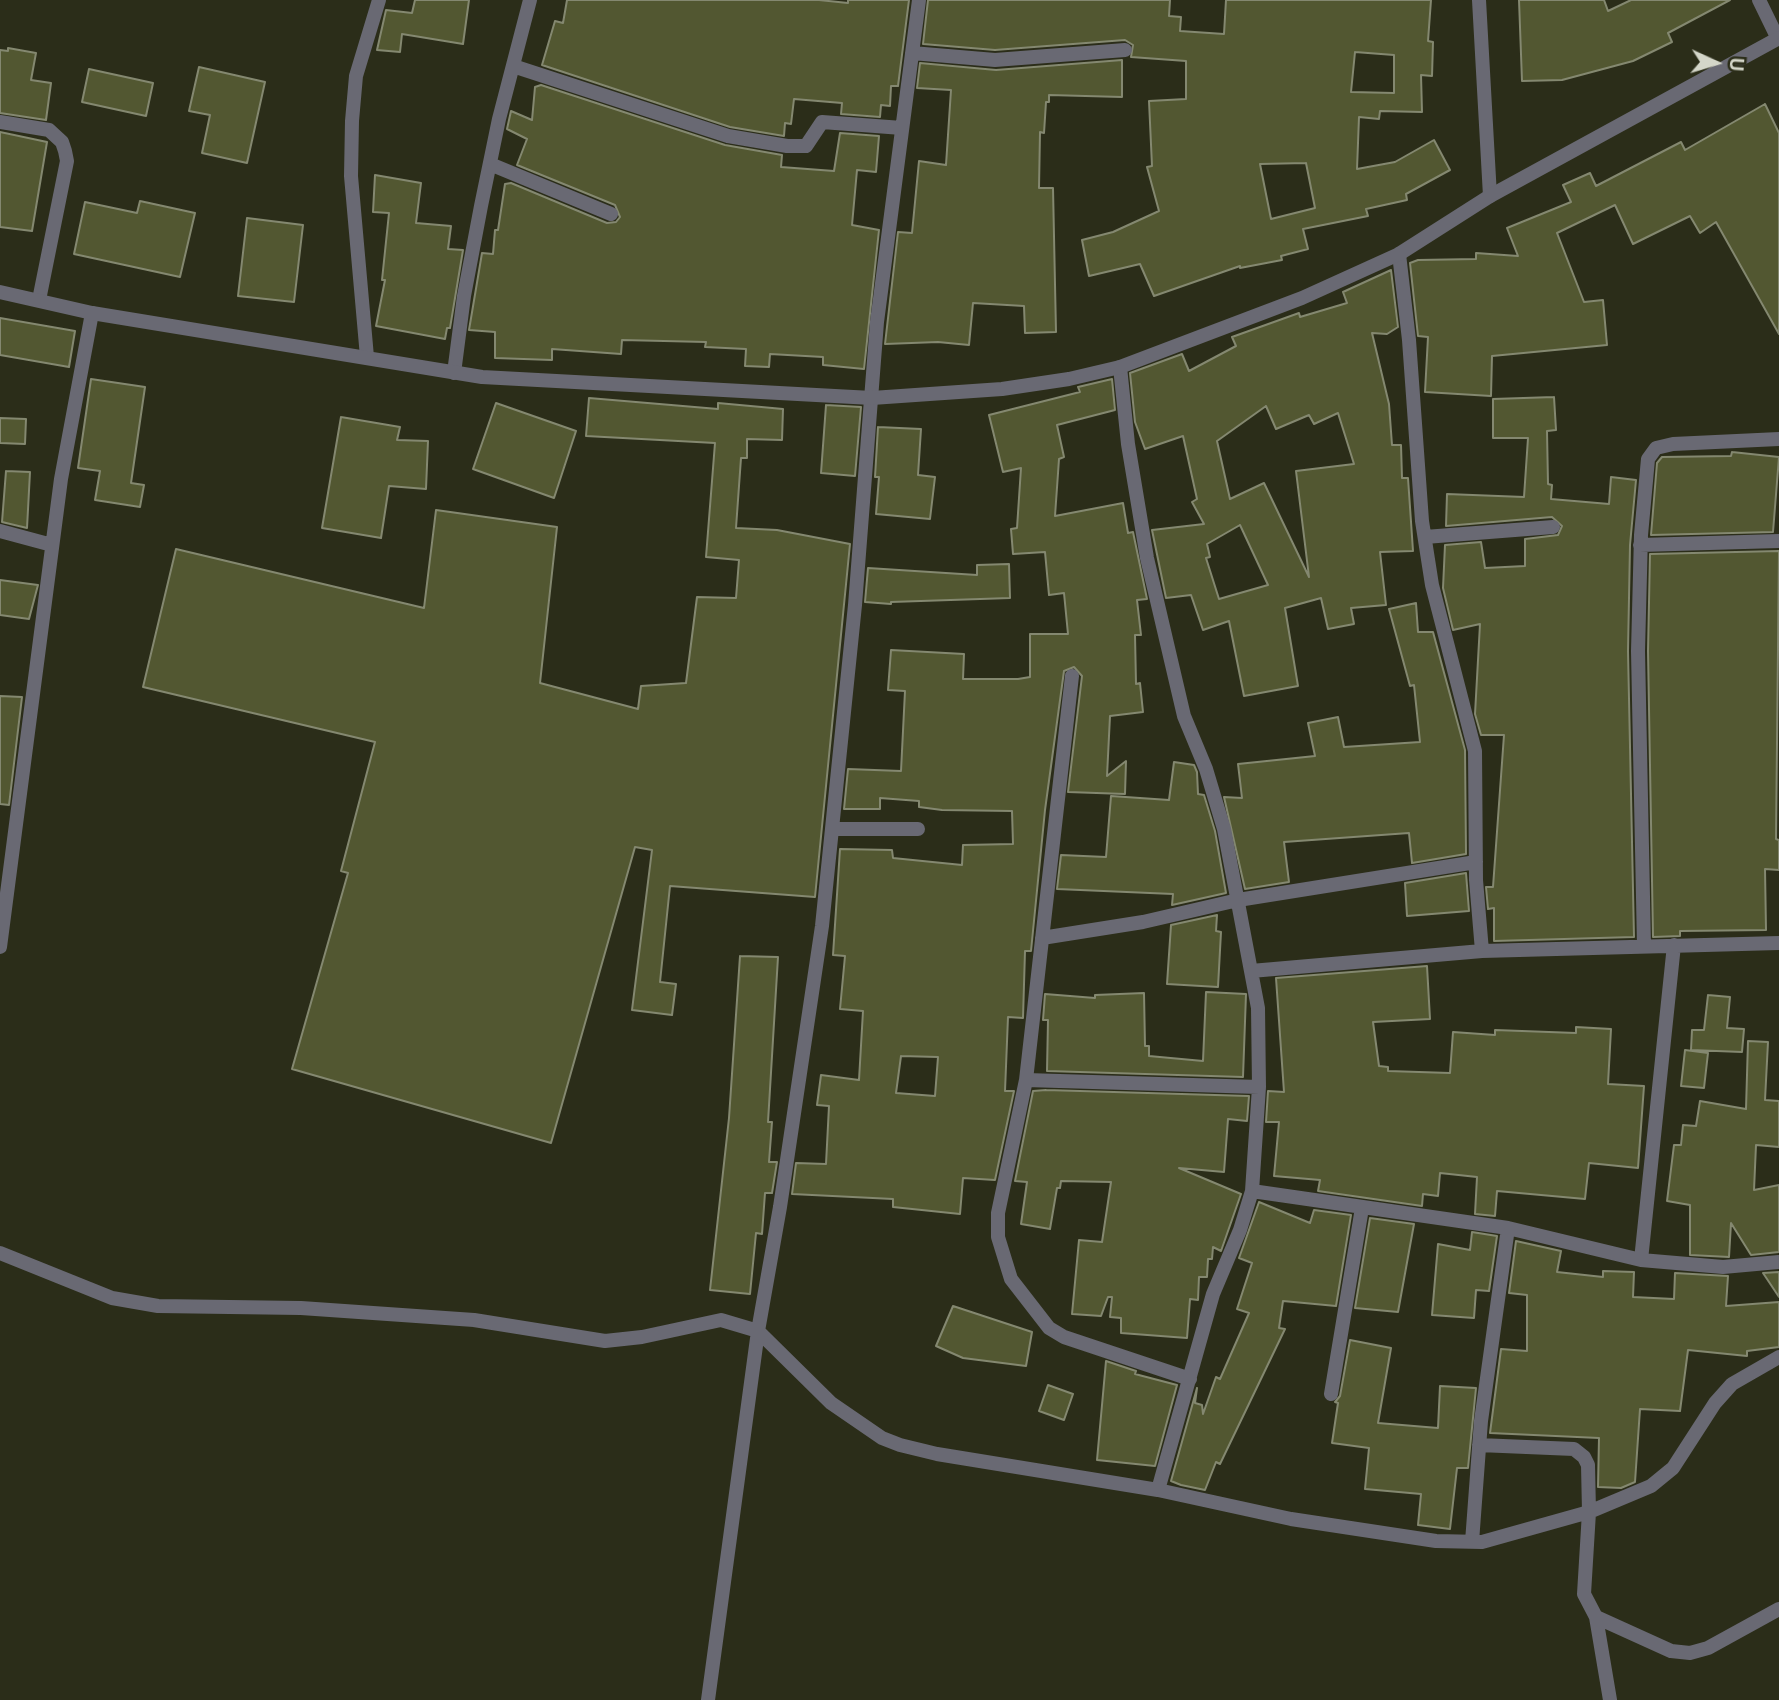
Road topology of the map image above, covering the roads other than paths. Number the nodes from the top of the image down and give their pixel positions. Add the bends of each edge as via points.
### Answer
1 (379, 0) edge
2 (530, 0) edge
3 (919, 0) edge
4 (1479, 0) edge
5 (1759, 0) edge
6 (1779, 38) edge
7 (1125, 50) dead end
8 (912, 53) junction
9 (513, 66) junction
10 (0, 122) edge
11 (902, 128) junction
12 (490, 164) junction
13 (1490, 196) junction
14 (611, 214) dead end
15 (1399, 254) junction
16 (0, 292) edge
17 (39, 300) junction
18 (92, 313) junction
19 (367, 357) junction
20 (1120, 367) junction
21 (454, 373) junction
22 (872, 398) junction
23 (1779, 439) edge
24 (1553, 527) dead end
25 (0, 531) edge
26 (1425, 537) junction
27 (1779, 541) edge
28 (52, 545) junction
29 (1640, 545) junction
30 (1072, 676) dead end
31 (832, 829) junction
32 (918, 829) dead end
33 (1476, 862) junction
34 (1238, 900) junction
35 (1042, 937) junction
36 (1779, 943) edge
37 (1674, 945) junction
38 (1644, 946) junction
39 (0, 947) edge
40 (1482, 951) junction
41 (1251, 971) junction
42 (1026, 1080) junction
43 (1259, 1087) junction
44 (1252, 1191) junction
45 (1362, 1208) junction
46 (1508, 1228) junction
47 (0, 1253) edge
48 (1641, 1260) junction
49 (1779, 1262) edge
50 (758, 1331) junction
51 (1779, 1357) edge
52 (1190, 1378) junction
53 (1331, 1394) dead end
54 (1479, 1445) junction
55 (1157, 1490) junction
56 (1589, 1513) junction
57 (1472, 1542) junction
58 (1779, 1609) edge
59 (1596, 1617) junction
60 (708, 1700) edge
61 (1609, 1700) edge

1 - 19 street via 356,76 352,121 351,176
2 - 9 street
3 - 8 street
4 - 13 street
5 - 6 street
6 - 13 street
7 - 8 street via 995,60
8 - 11 street
9 - 11 street via 728,136 787,146 806,146 822,122
9 - 12 street
10 - 17 street via 49,130 65,151
11 - 22 street
12 - 14 street
12 - 21 street
13 - 15 street
15 - 20 street via 1302,298
15 - 26 street
16 - 17 street
17 - 18 street
18 - 19 street
18 - 28 street
19 - 21 street
20 - 22 street via 1002,389
20 - 34 street via 1138,508 1166,644 1184,716 1224,830
21 - 22 street
22 - 31 street
23 - 29 street via 1656,448 1648,459
24 - 26 street
25 - 28 street
26 - 33 street via 1432,585 1475,751
27 - 29 street
28 - 39 street
29 - 38 street via 1638,774
30 - 35 street
31 - 32 street
31 - 50 street via 820,940
33 - 34 street
33 - 40 street
34 - 35 street via 1143,922
34 - 41 street
35 - 42 street
36 - 37 street
37 - 38 street
37 - 48 street
38 - 40 street
40 - 41 street
41 - 43 street via 1258,1008
42 - 43 street
42 - 52 street via 998,1213 998,1237 1012,1279 1049,1328 1064,1337
43 - 44 street
44 - 45 street
44 - 52 street via 1213,1294
45 - 46 street
45 - 53 street
46 - 48 street
46 - 54 street
47 - 50 street via 132,1303 474,1320 605,1340 642,1337 712,1320
48 - 49 street via 1723,1267
50 - 55 street via 831,1403 882,1438 937,1454
50 - 60 street
51 - 56 street via 1732,1384 1673,1468 1651,1486
52 - 55 street
54 - 56 street via 1574,1449 1588,1465
54 - 57 street
55 - 57 street via 1291,1519 1436,1541
56 - 57 street
56 - 59 street via 1584,1594
58 - 59 street via 1690,1653 1671,1651
59 - 61 street

